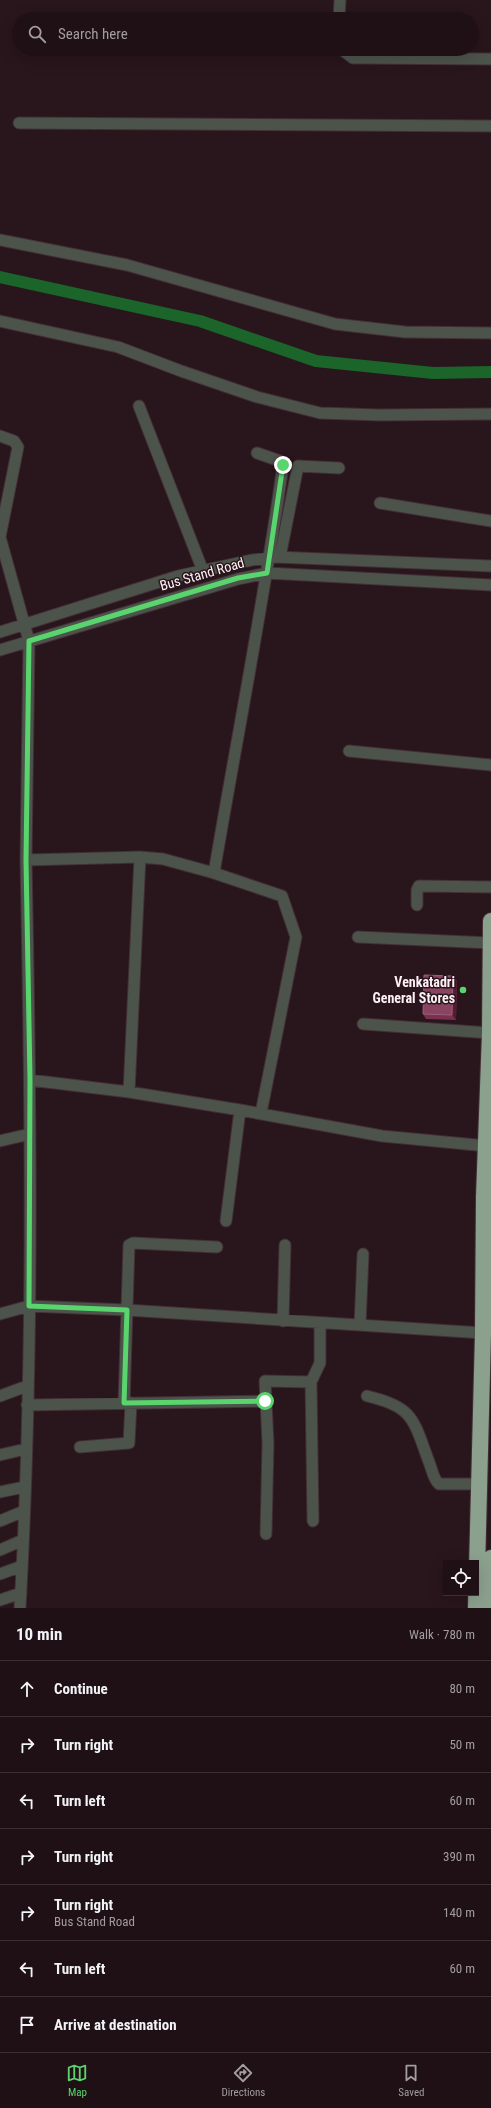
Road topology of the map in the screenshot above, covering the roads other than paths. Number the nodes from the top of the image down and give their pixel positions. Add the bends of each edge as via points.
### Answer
1 (340, 0) edge
2 (339, 12) edge
3 (350, 56) edge
4 (491, 59) edge
5 (19, 123) dead end
6 (491, 126) edge
7 (0, 240) edge
8 (0, 321) edge
9 (491, 333) edge
10 (139, 406) dead end
11 (491, 414) edge
12 (0, 436) edge
13 (257, 453) dead end
14 (339, 468) dead end
15 (380, 503) dead end
16 (491, 521) edge
17 (0, 537) edge
18 (275, 558) junction
19 (491, 566) edge
20 (203, 571) junction
21 (267, 573) junction
22 (491, 585) edge
23 (24, 624) junction
24 (0, 632) edge
25 (29, 641) junction
26 (0, 650) edge
27 (349, 751) dead end
28 (491, 765) edge
29 (140, 857) junction
30 (26, 860) junction
31 (214, 873) junction
32 (491, 887) edge
33 (417, 905) dead end
34 (491, 921) edge
35 (358, 937) dead end
36 (491, 943) edge
37 (363, 1024) dead end
38 (490, 1033) edge
39 (30, 1080) junction
40 (129, 1092) junction
41 (240, 1110) junction
42 (261, 1113) junction
43 (30, 1134) junction
44 (0, 1141) edge
45 (487, 1146) junction
46 (226, 1221) dead end
47 (285, 1245) dead end
48 (217, 1248) dead end
49 (363, 1254) dead end
50 (29, 1306) junction
51 (127, 1310) junction
52 (0, 1314) edge
53 (284, 1321) junction
54 (320, 1323) junction
55 (360, 1326) junction
56 (483, 1334) junction
57 (311, 1382) junction
58 (27, 1386) junction
59 (0, 1396) edge
60 (367, 1396) dead end
61 (265, 1401) junction
62 (128, 1403) junction
63 (27, 1405) junction
64 (80, 1447) dead end
65 (26, 1448) junction
66 (0, 1455) edge
67 (479, 1484) junction
68 (24, 1487) junction
69 (0, 1492) edge
70 (24, 1511) junction
71 (0, 1521) edge
72 (313, 1521) dead end
73 (266, 1534) dead end
74 (23, 1540) junction
75 (0, 1550) edge
76 (491, 1558) edge
77 (22, 1566) junction
78 (0, 1574) edge
79 (21, 1593) junction
80 (0, 1600) edge
81 (20, 1608) edge
82 (476, 1608) edge
83 (490, 1608) edge

1 - 2 street
3 - 4 street
5 - 6 street
7 - 9 street via 127,265 335,324 405,332
8 - 11 street via 118,347 257,397 320,413
10 - 20 street
12 - 17 street via 14,441 18,447
13 - 18 street via 280,461 283,465
14 - 18 street via 298,466
15 - 16 street
17 - 23 street
18 - 19 street, Bus Stand Road
18 - 20 street, Bus Stand Road
18 - 21 street
20 - 23 street, Bus Stand Road
21 - 22 street, Bus Stand Road
21 - 25 street, Bus Stand Road via 238,578
21 - 31 street
23 - 24 street, Bus Stand Road
23 - 25 street
25 - 26 street, Bus Stand Road
25 - 30 street
27 - 28 street
29 - 30 street
29 - 31 street via 163,859
29 - 40 street
30 - 39 street
31 - 42 street via 282,896 296,937
32 - 33 street via 419,886
34 - 36 highway
35 - 36 street
36 - 38 highway
37 - 38 street
38 - 45 highway
39 - 40 street
39 - 43 street
40 - 41 street
41 - 42 street
41 - 46 street
42 - 45 street via 382,1136
43 - 44 street
43 - 50 street
45 - 56 highway
47 - 53 street
48 - 51 street via 130,1243
49 - 55 street
50 - 51 street
50 - 52 street
50 - 58 street
51 - 53 street
51 - 62 street
53 - 54 street
54 - 55 street
54 - 57 street via 320,1363
55 - 56 street
56 - 67 highway
57 - 61 street via 265,1381
57 - 72 street
58 - 59 street
58 - 63 street
60 - 67 street via 396,1404 406,1412 414,1422 439,1484
61 - 62 street
61 - 73 street via 268,1443
62 - 63 street
62 - 64 street via 129,1443
63 - 65 street
65 - 66 street
65 - 68 street
67 - 82 highway
68 - 69 street
68 - 70 street
70 - 71 street
70 - 74 street
74 - 75 street
74 - 77 street
76 - 83 highway
77 - 78 street
77 - 79 street
79 - 80 street
79 - 81 street

